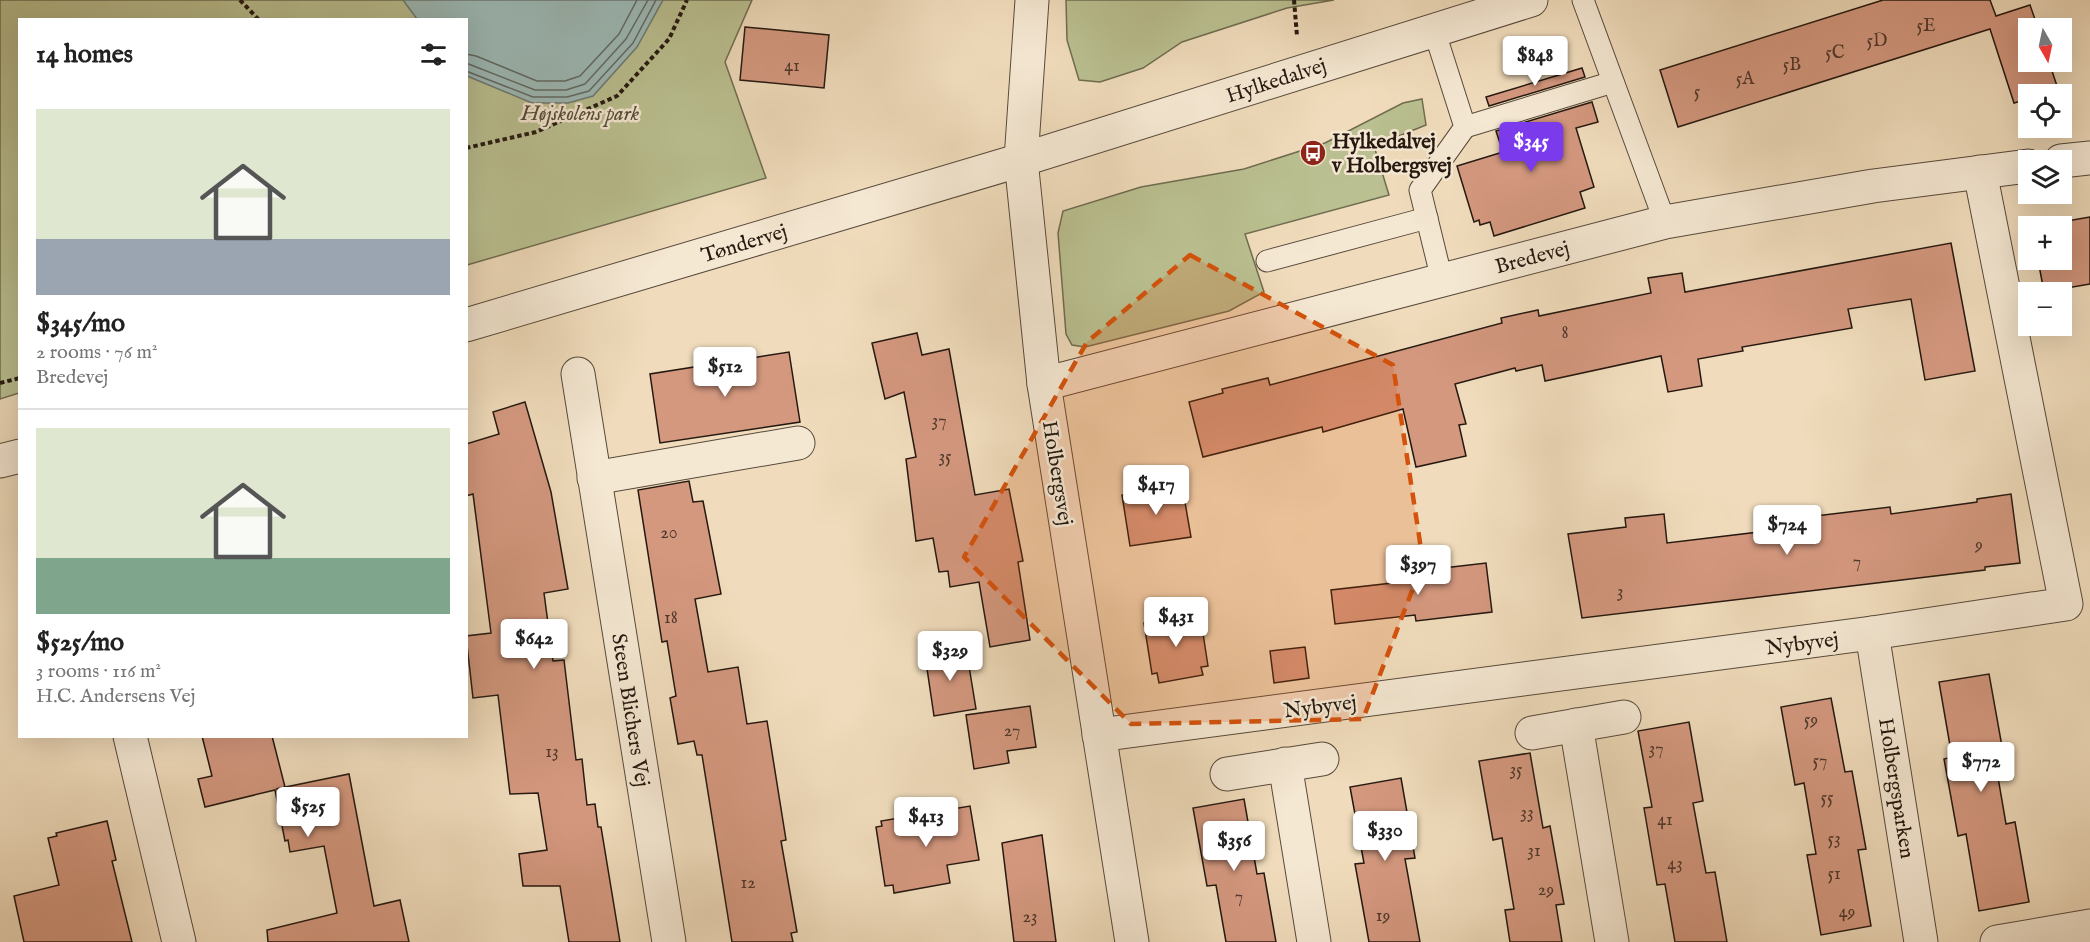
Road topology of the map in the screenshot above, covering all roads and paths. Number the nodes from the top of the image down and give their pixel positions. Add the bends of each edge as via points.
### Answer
1 (240, 0) edge
2 (687, 0) edge
3 (1032, 0) edge
4 (1531, 0) edge
5 (1583, 0) edge
6 (257, 18) edge
7 (1434, 30) junction
8 (1613, 82) junction
9 (1465, 127) junction
10 (468, 148) edge
11 (2090, 158) edge
12 (1021, 160) junction
13 (2072, 160) edge
14 (2018, 167) edge
15 (1980, 172) junction
16 (1427, 218) junction
17 (1665, 222) junction
18 (1267, 261) dead end
19 (1442, 280) junction
20 (468, 324) edge
21 (578, 374) dead end
22 (18, 378) edge
23 (0, 383) edge
24 (1044, 384) junction
25 (798, 443) dead end
26 (18, 456) edge
27 (0, 461) edge
28 (594, 478) junction
29 (1872, 633) junction
30 (1624, 717) dead end
31 (1576, 725) junction
32 (1532, 733) dead end
33 (1099, 735) junction
34 (130, 738) edge
35 (1322, 759) dead end
36 (1285, 764) junction
37 (1227, 774) dead end
38 (2090, 926) edge
39 (179, 942) edge
40 (669, 942) edge
41 (1132, 942) edge
42 (1314, 942) edge
43 (1612, 942) edge
44 (1921, 942) edge
45 (1997, 942) edge

1 - 6 path
2 - 10 path via 669,39 617,96 536,132
3 - 12 street, Holbergsvej
4 - 7 street, Hylkedalvej
5 - 8 lane
7 - 9 lane
7 - 12 street, Hylkedalvej
8 - 9 lane
8 - 17 lane
9 - 16 lane via 1420,190
11 - 13 street
12 - 20 street, Tøndervej
12 - 24 street, Holbergsvej
14 - 15 street, Bredevej
15 - 17 street, Bredevej
15 - 29 street, Nybyvej via 2066,604
16 - 18 lane
16 - 19 lane
17 - 19 street, Bredevej
19 - 24 street, Bredevej
21 - 28 street, Steen Blichers Vej
22 - 23 path
24 - 33 street, Holbergsvej
25 - 28 street
26 - 27 street
28 - 40 street, Steen Blichers Vej
29 - 33 street, Nybyvej
29 - 44 street, Holbergsparken
30 - 31 street
31 - 32 street
31 - 43 street
33 - 41 street, Holbergsvej
34 - 39 street
35 - 36 street
36 - 37 street
36 - 42 street
38 - 45 street

